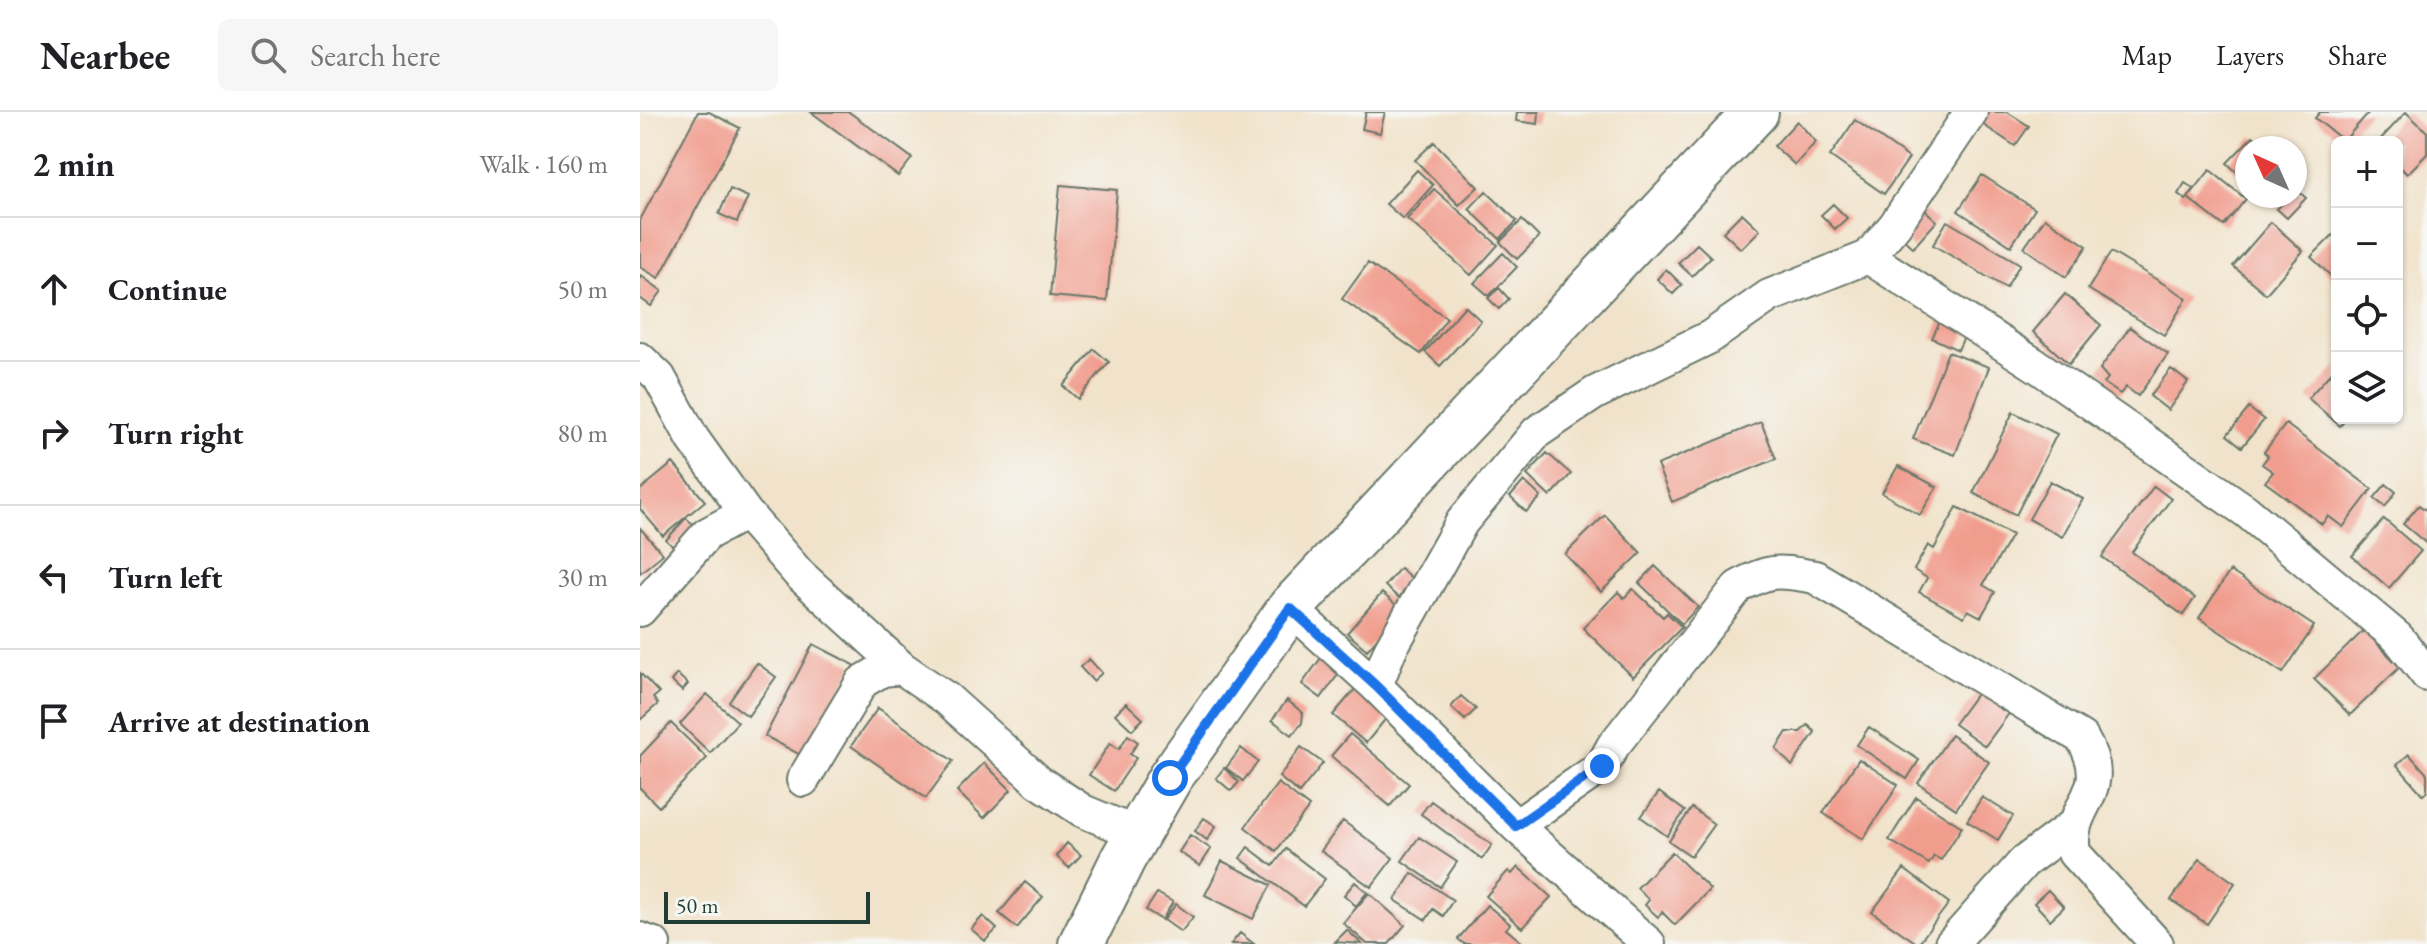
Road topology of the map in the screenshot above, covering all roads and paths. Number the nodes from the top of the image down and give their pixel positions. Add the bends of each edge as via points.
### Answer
1 (1756, 112) edge
2 (1971, 112) edge
3 (1868, 257) junction
4 (640, 359) edge
5 (746, 513) junction
6 (1290, 608) junction
7 (640, 610) edge
8 (902, 668) junction
9 (2427, 675) edge
10 (1376, 686) junction
11 (803, 780) dead end
12 (2076, 823) junction
13 (1516, 826) junction
14 (1138, 834) junction
15 (640, 939) edge
16 (654, 944) edge
17 (1081, 944) edge
18 (1649, 944) edge
19 (1951, 944) edge
20 (2157, 944) edge

1 - 6 main road
2 - 3 street
3 - 9 street via 2246,511 2398,638
3 - 10 street via 1769,296 1710,337 1595,393 1537,432 1462,522 1390,650
4 - 5 street via 659,377 693,439
5 - 7 street via 707,534
5 - 8 street via 799,574
6 - 10 street
6 - 14 main road via 1170,778
8 - 11 street via 882,670 862,682
8 - 14 street via 947,699 1039,782 1083,811
10 - 13 street
12 - 13 street via 2093,784 2094,759 2082,738 1815,577 1777,570 1738,587 1602,766
12 - 19 street via 2024,862
12 - 20 street via 2071,834 2074,853
13 - 18 street
14 - 17 main road
15 - 16 street

